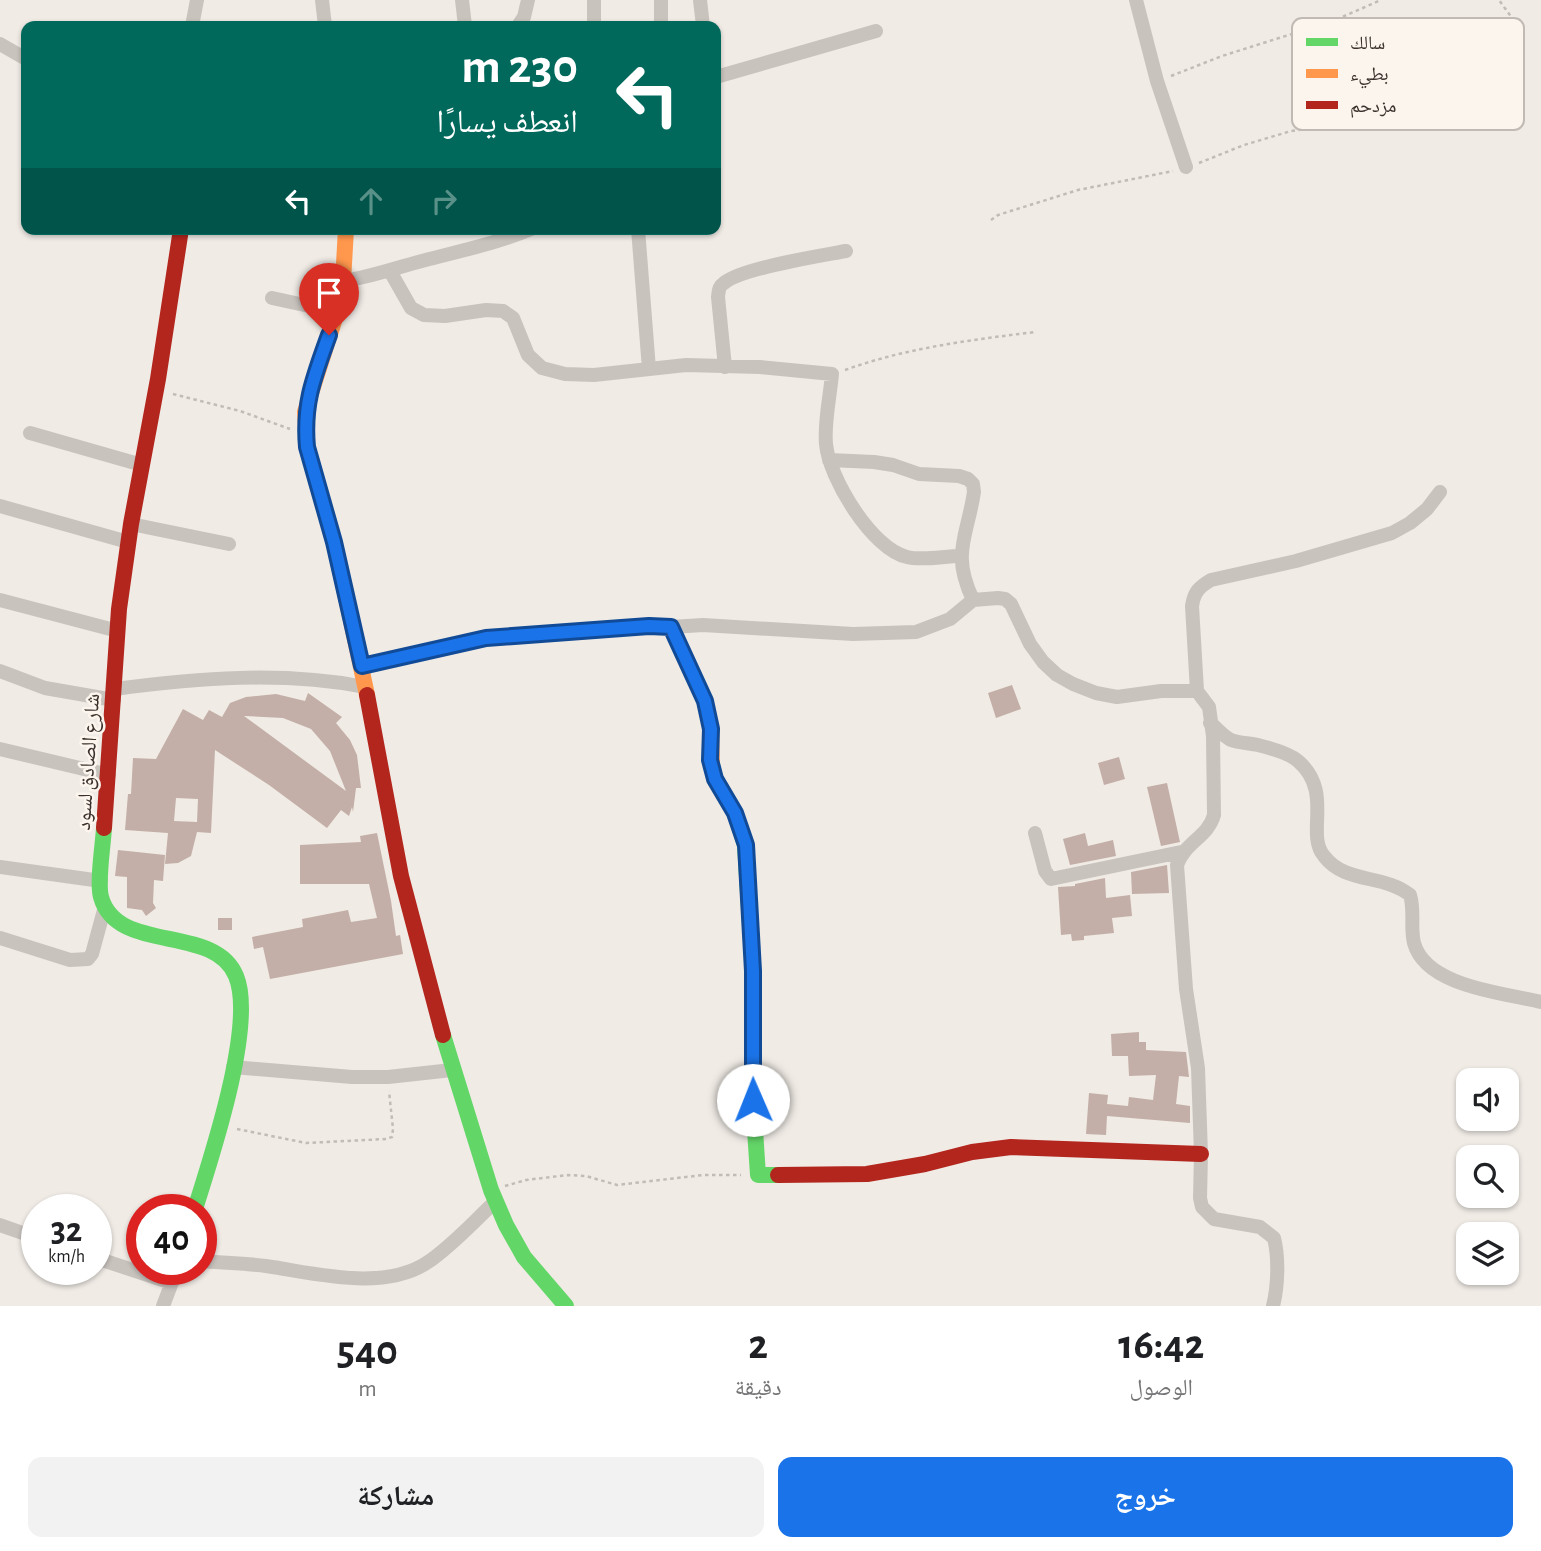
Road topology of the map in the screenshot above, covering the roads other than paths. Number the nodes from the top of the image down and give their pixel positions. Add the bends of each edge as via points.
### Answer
1 (197, 0) edge
2 (322, 0) edge
3 (462, 0) edge
4 (528, 0) edge
5 (594, 0) edge
6 (661, 0) edge
7 (700, 0) edge
8 (1136, 0) edge
9 (193, 21) edge
10 (324, 21) edge
11 (464, 21) edge
12 (522, 21) edge
13 (594, 21) edge
14 (661, 21) edge
15 (702, 21) edge
16 (876, 31) dead end
17 (0, 44) edge
18 (21, 56) edge
19 (721, 76) edge
20 (1186, 167) road end
21 (180, 235) edge
22 (346, 235) edge
23 (517, 235) edge
24 (638, 235) edge
25 (846, 251) dead end
26 (390, 271) junction
27 (344, 281) junction
28 (272, 298) dead end
29 (337, 312) junction
30 (725, 367) junction
31 (649, 369) junction
32 (30, 433) dead end
33 (830, 460) junction
34 (142, 466) junction
35 (1440, 492) dead end
36 (0, 506) edge
37 (131, 524) junction
38 (128, 542) junction
39 (229, 544) dead end
40 (960, 556) junction
41 (0, 600) edge
42 (973, 600) junction
43 (671, 627) junction
44 (118, 631) junction
45 (362, 666) junction
46 (0, 671) edge
47 (365, 687) junction
48 (1198, 691) junction
49 (114, 695) junction
50 (1210, 723) junction
51 (0, 749) edge
52 (109, 775) junction
53 (1035, 833) dead end
54 (1181, 852) junction
55 (0, 867) edge
56 (101, 881) junction
57 (104, 910) junction
58 (0, 938) edge
59 (1541, 1002) edge
60 (233, 1067) junction
61 (452, 1070) junction
62 (1202, 1154) junction
63 (200, 1194) edge
64 (494, 1195) junction
65 (0, 1225) edge
66 (21, 1232) edge
67 (217, 1262) edge
68 (171, 1285) edge
69 (163, 1306) edge
70 (566, 1306) edge
71 (1273, 1306) edge

1 - 9 street
2 - 10 street
3 - 11 street
4 - 12 street
5 - 13 street
6 - 14 street
7 - 15 street
8 - 20 street
16 - 19 street
17 - 18 street
21 - 34 street, شارع الصادق لسود
22 - 27 street
23 - 26 street
24 - 31 street
25 - 30 street via 745,272 725,281 718,298
26 - 27 street
26 - 31 street via 411,308 424,315 503,311 513,318 528,355 542,369 594,375
27 - 29 street
28 - 29 street
29 - 45 street via 308,399 306,434
30 - 31 street
30 - 33 street via 832,374 826,444
32 - 34 street
33 - 40 street via 837,480 866,525 887,547 908,558
33 - 40 street via 874,462 919,474 968,479 974,492
34 - 37 street, شارع الصادق لسود
35 - 48 street via 1419,516 1392,533 1200,586 1192,606
36 - 38 street
37 - 38 street, شارع الصادق لسود
37 - 39 street
38 - 44 street, شارع الصادق لسود
40 - 42 street via 964,583
41 - 44 street
42 - 43 street via 950,619 903,633
42 - 48 street via 998,598 1011,604 1043,662 1073,684 1117,697
43 - 45 street via 486,638
43 - 62 street via 705,701 715,779 735,813 746,845 758,1175 867,1174 1011,1147
44 - 49 street, شارع الصادق لسود
45 - 47 street
46 - 49 street via 45,688
47 - 49 street via 304,678 241,678 170,682
47 - 61 street via 401,876
48 - 50 street via 1209,707
49 - 52 street, شارع الصادق لسود
50 - 54 street via 1214,815 1211,826
50 - 59 street via 1231,740 1296,759 1307,771 1316,785 1320,853 1341,872 1385,881 1410,895 1414,943 1436,971 1460,984
51 - 52 street
52 - 56 street, شارع الصادق لسود
53 - 54 street via 1051,879
54 - 62 street via 1177,865
55 - 56 street
56 - 57 street, شارع الصادق لسود
57 - 58 street via 88,960 71,960
57 - 60 street via 128,928 210,951 235,972 242,1001
60 - 61 street via 388,1077
60 - 63 street
61 - 64 street
62 - 71 street via 1200,1198 1208,1213 1214,1219 1260,1227 1274,1238
64 - 67 street via 427,1263 400,1275 380,1279 327,1276
64 - 70 street via 524,1257
65 - 66 street
68 - 69 street

